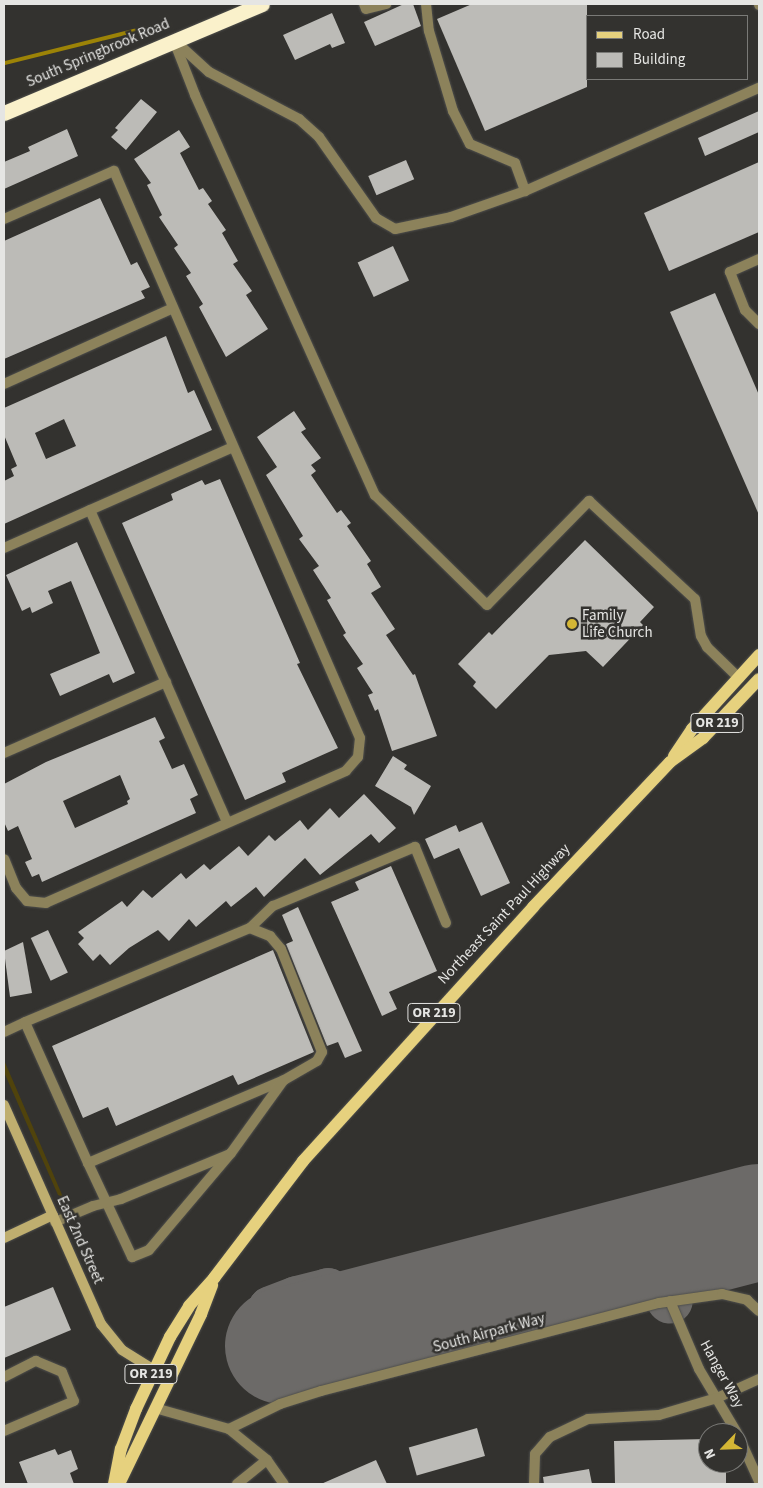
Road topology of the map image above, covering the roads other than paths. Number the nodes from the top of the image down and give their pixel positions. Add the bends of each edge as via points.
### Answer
1 (262, 4) edge
2 (364, 4) edge
3 (386, 4) edge
4 (426, 4) edge
5 (174, 41) junction
6 (759, 88) edge
7 (4, 113) edge
8 (525, 191) junction
9 (4, 219) edge
10 (759, 259) edge
11 (173, 308) junction
12 (759, 324) edge
13 (4, 384) edge
14 (234, 447) junction
15 (90, 510) junction
16 (4, 548) edge
17 (759, 655) edge
18 (739, 678) junction
19 (759, 679) edge
20 (166, 682) junction
21 (4, 753) edge
22 (670, 762) junction
23 (227, 822) junction
24 (4, 859) edge
25 (446, 923) dead end
26 (250, 928) junction
27 (25, 1022) junction
28 (4, 1032) edge
29 (284, 1080) junction
30 (4, 1106) edge
31 (231, 1153) junction
32 (88, 1164) junction
33 (107, 1203) junction
34 (54, 1219) junction
35 (4, 1238) edge
36 (214, 1278) junction
37 (670, 1301) junction
38 (759, 1311) edge
39 (153, 1369) junction
40 (4, 1377) edge
41 (759, 1379) edge
42 (717, 1398) junction
43 (155, 1408) junction
44 (732, 1423) edge
45 (229, 1429) junction
46 (4, 1431) edge
47 (748, 1456) edge
48 (267, 1460) junction
49 (759, 1481) edge
50 (114, 1484) edge
51 (119, 1484) edge
52 (237, 1484) edge
53 (284, 1484) edge
54 (534, 1484) edge

1 - 5 highway, South Springbrook Road
2 - 3 street via 366,9
4 - 8 street via 429,31 453,111 470,144 515,163
5 - 7 highway, South Springbrook Road
5 - 8 street via 209,72 299,119 319,137 376,218 395,229 451,216
5 - 18 street via 207,122 375,495 487,605 589,501 695,599 701,636 707,647
6 - 8 street
9 - 11 street via 114,171
10 - 12 street via 730,272 745,310
11 - 13 street
11 - 14 street
14 - 15 street
14 - 23 street via 360,738 358,757 346,771
15 - 16 street
15 - 20 street
17 - 18 main road, Northeast Saint Paul Highway / OR 219
18 - 22 main road, Northeast Saint Paul Highway / OR 219 via 692,729
19 - 22 main road, Northeast Saint Paul Highway / OR 219 via 703,738
20 - 21 street
20 - 23 street
22 - 36 main road, Northeast Saint Paul Highway / OR 219 via 359,1096 303,1160
23 - 24 street via 46,902 27,901 16,888
25 - 26 street via 415,847 273,906
26 - 27 street
26 - 29 street via 270,936 281,949 322,1046 317,1060
27 - 28 street
27 - 32 street
29 - 31 street
29 - 32 street
30 - 34 street, East 2nd Street
31 - 33 street
31 - 33 street via 148,1250 132,1257
32 - 33 street
33 - 34 street
34 - 35 street
34 - 39 street, East 2nd Street via 106,1331 122,1350
36 - 39 main road, OR 219 via 189,1306
36 - 43 main road, OR 219 via 201,1314
37 - 38 street, South Airpark Way via 722,1294 747,1300
37 - 42 street, Hanger Way via 699,1369
37 - 45 street, South Airpark Way via 321,1391 280,1404
39 - 50 main road, OR 219 via 122,1449
40 - 46 street via 36,1362 62,1372 74,1401
41 - 42 street
42 - 44 street, Hanger Way
42 - 54 street via 659,1415 588,1419 550,1437 535,1454
43 - 45 street
43 - 51 main road, OR 219
45 - 48 street
47 - 49 street, Hanger Way
48 - 52 street
48 - 53 street

